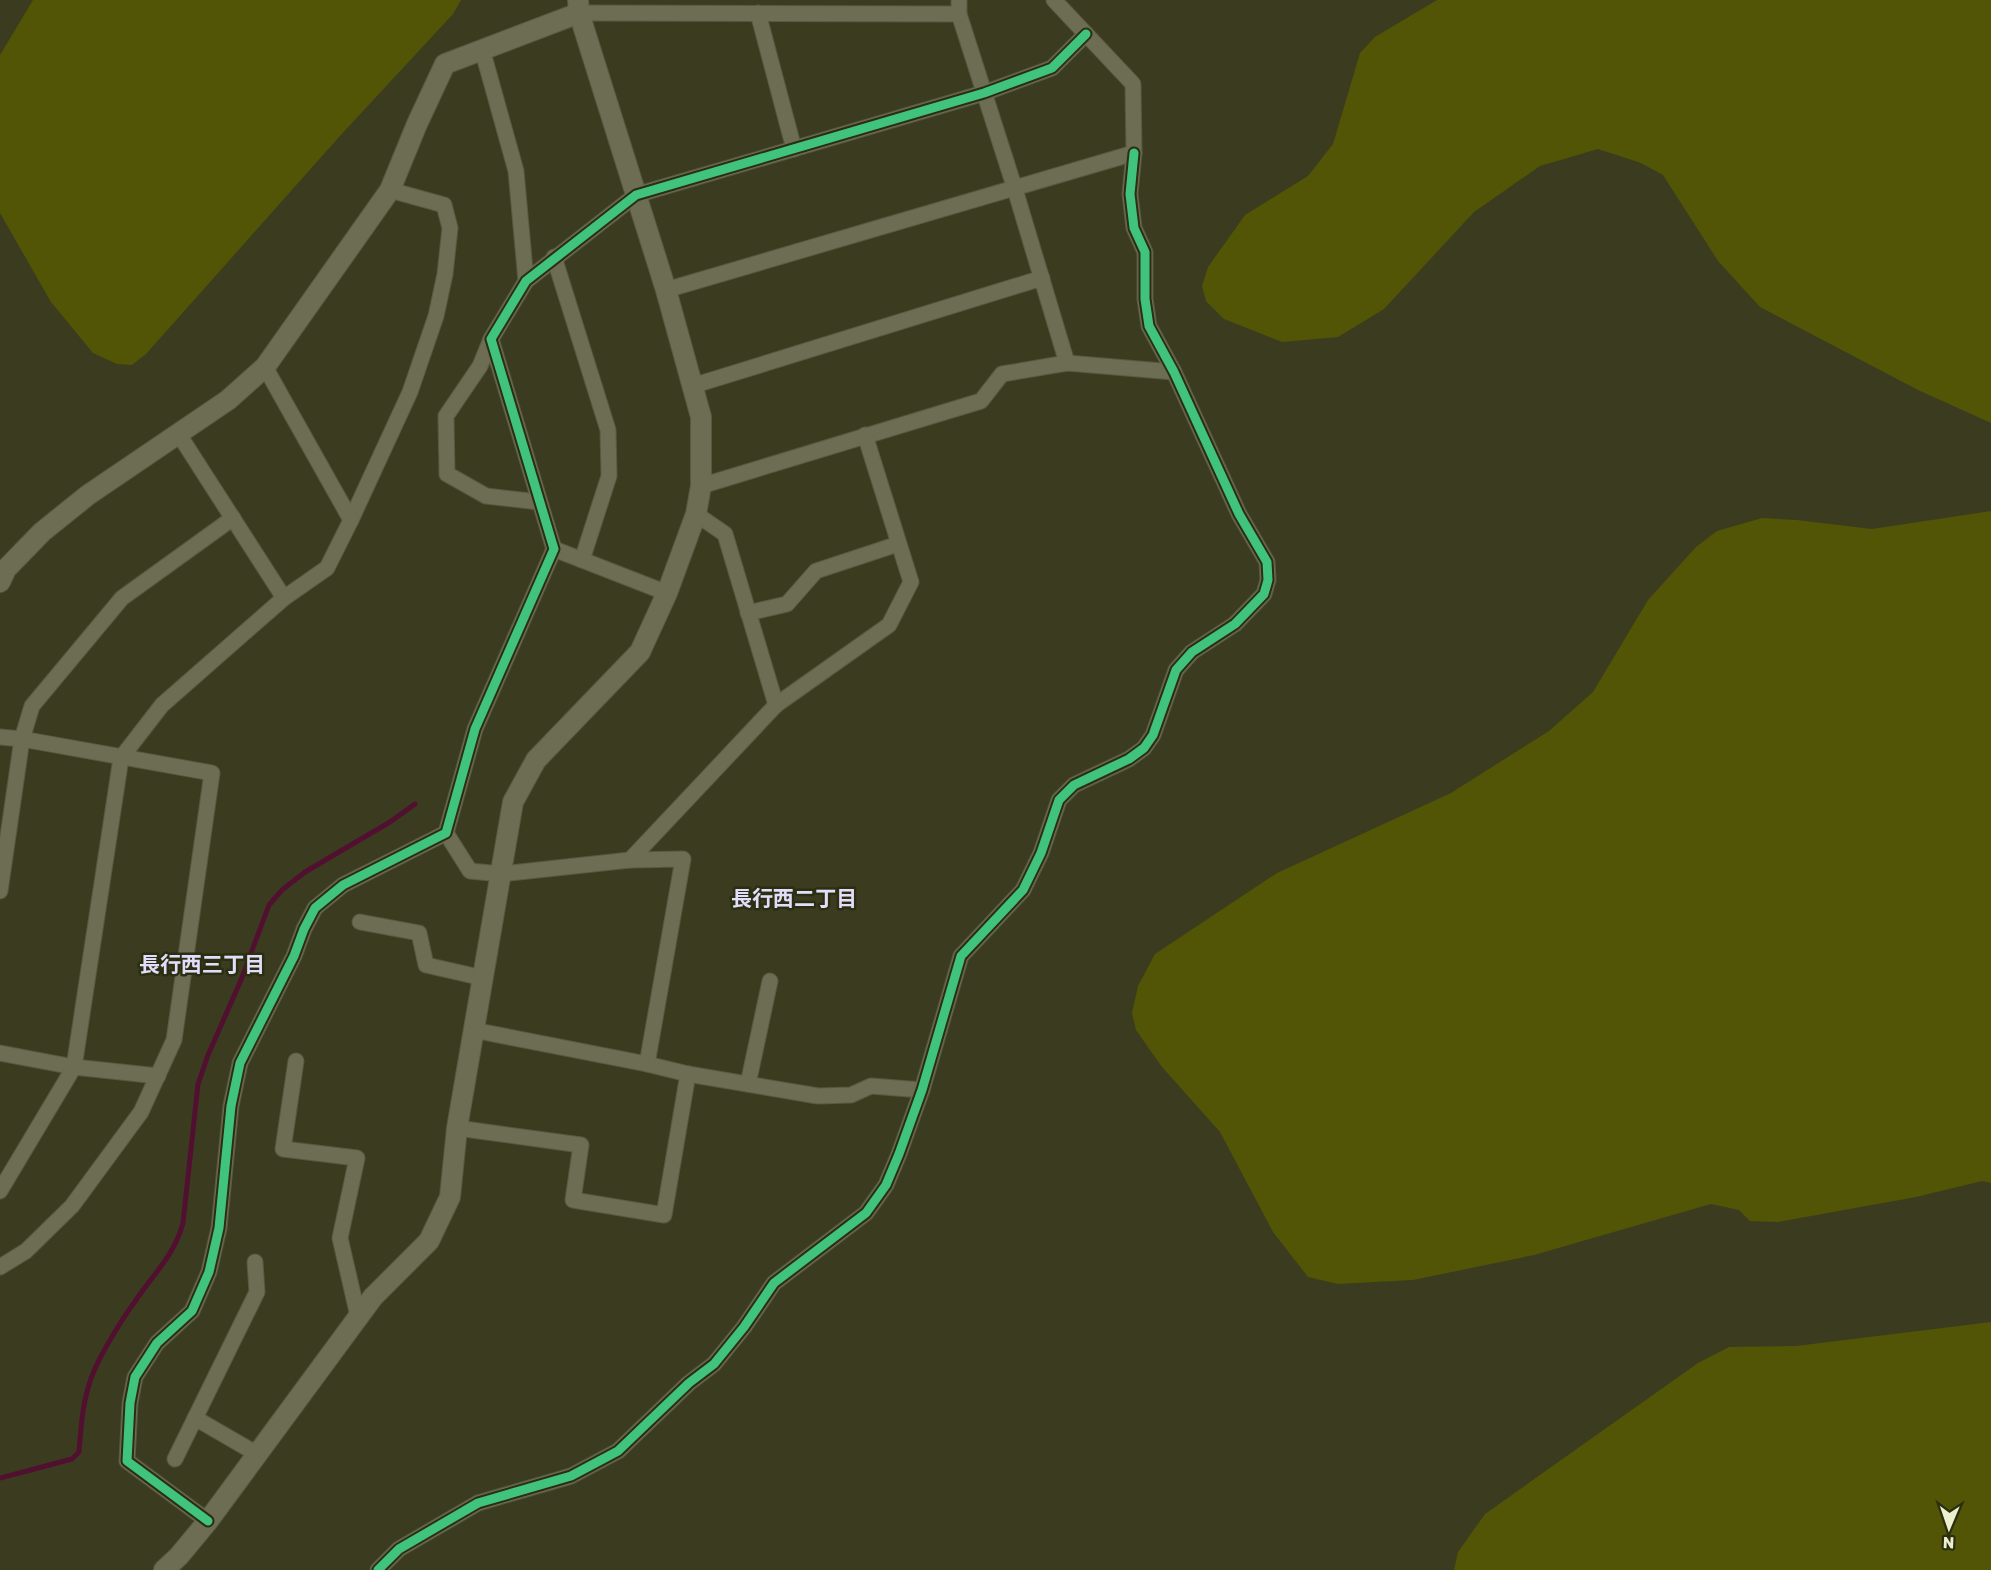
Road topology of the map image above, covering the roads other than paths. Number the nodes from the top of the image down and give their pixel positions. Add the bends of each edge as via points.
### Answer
1 (1054, 0) edge
2 (579, 6) edge
3 (959, 7) edge
4 (758, 13) junction
5 (1086, 34) junction
6 (482, 49) junction
7 (984, 93) junction
8 (794, 149) junction
9 (1134, 153) junction
10 (1014, 186) junction
11 (390, 190) junction
12 (636, 195) junction
13 (554, 257) junction
14 (1042, 278) junction
15 (525, 281) junction
16 (666, 290) junction
17 (491, 339) junction
18 (1067, 363) junction
19 (265, 367) junction
20 (1174, 372) junction
21 (692, 386) junction
22 (178, 433) junction
23 (866, 435) junction
24 (700, 486) junction
25 (539, 502) junction
26 (696, 514) junction
27 (233, 518) junction
28 (351, 520) junction
29 (898, 544) junction
30 (554, 549) junction
31 (582, 561) junction
32 (0, 582) edge
33 (667, 593) junction
34 (284, 598) junction
35 (748, 613) junction
36 (776, 705) junction
37 (0, 737) edge
38 (22, 739) junction
39 (121, 758) junction
40 (446, 833) junction
41 (630, 860) junction
42 (501, 874) junction
43 (0, 891) edge
44 (360, 922) dead end
45 (483, 978) junction
46 (770, 981) dead end
47 (473, 1030) junction
48 (0, 1053) edge
49 (296, 1061) dead end
50 (647, 1064) junction
51 (74, 1067) junction
52 (688, 1074) junction
53 (158, 1076) junction
54 (748, 1084) junction
55 (922, 1090) junction
56 (457, 1128) junction
57 (0, 1191) edge
58 (255, 1262) dead end
59 (0, 1267) edge
60 (358, 1316) junction
61 (195, 1418) junction
62 (257, 1454) junction
63 (175, 1459) dead end
64 (208, 1521) junction
65 (164, 1570) edge
66 (378, 1570) edge

1 - 5 street
2 - 4 street
2 - 6 street
2 - 12 street
3 - 4 street
3 - 7 street
4 - 8 street
5 - 7 street via 1052,68
5 - 9 street via 1133,84
6 - 11 street via 445,64
6 - 15 street via 516,171
7 - 8 street
7 - 10 street
8 - 12 street
9 - 10 street
9 - 20 street via 1130,194 1134,228 1145,252 1149,326
10 - 14 street
10 - 16 street
11 - 19 street
11 - 28 street via 444,205 450,228 448,251 436,316 410,392
12 - 13 street
12 - 16 street
13 - 15 street
13 - 31 street via 608,430 609,476
14 - 18 street
14 - 21 street
15 - 17 street
16 - 21 street
17 - 25 street
17 - 25 street via 480,366 446,416 447,474 486,496
18 - 20 street
18 - 23 street via 1002,374 981,400
19 - 22 street via 228,400
19 - 28 street
20 - 55 street via 1239,514 1267,562 1264,594 1235,624 1192,652 1176,670 1153,735 1144,748 1074,785 1059,800 1023,890 961,956
21 - 24 street via 701,417
22 - 27 street
22 - 32 street via 51,525 6,569
23 - 24 street
23 - 29 street
24 - 26 street
25 - 30 street
26 - 33 street
26 - 35 street via 725,534
27 - 34 street
27 - 38 street via 122,598 32,706
28 - 34 street via 327,568
29 - 35 street via 816,571 787,604
29 - 36 street via 911,582 889,625
30 - 31 street
30 - 40 street via 475,729
31 - 33 street
33 - 42 street via 640,652 536,760 513,802
34 - 39 street via 162,705
35 - 36 street
36 - 41 street
37 - 38 street
38 - 39 street
38 - 43 street
39 - 51 street
39 - 53 street via 212,773 174,1040
40 - 42 street via 470,871
40 - 64 street via 343,885 315,908 240,1064 231,1106 219,1228 209,1272 192,1311 157,1343 135,1377 130,1402 127,1461
41 - 42 street
41 - 50 street via 683,859
42 - 45 street
44 - 45 street via 418,933 426,965
45 - 47 street
46 - 54 street
47 - 50 street
47 - 56 street
48 - 51 street
49 - 60 street via 283,1149 357,1158 340,1238
50 - 52 street
51 - 53 street
51 - 57 street
52 - 54 street
52 - 56 street via 664,1215 573,1200 581,1145
53 - 59 street via 141,1112 72,1206 26,1251
54 - 55 street via 818,1095 851,1095 871,1086
55 - 66 street via 886,1185 866,1213 774,1283 714,1364 618,1452 571,1476 478,1503 399,1549
56 - 60 street via 450,1197 429,1241
58 - 61 street via 257,1292
60 - 62 street
61 - 62 street
61 - 63 street
62 - 64 street
64 - 65 street

